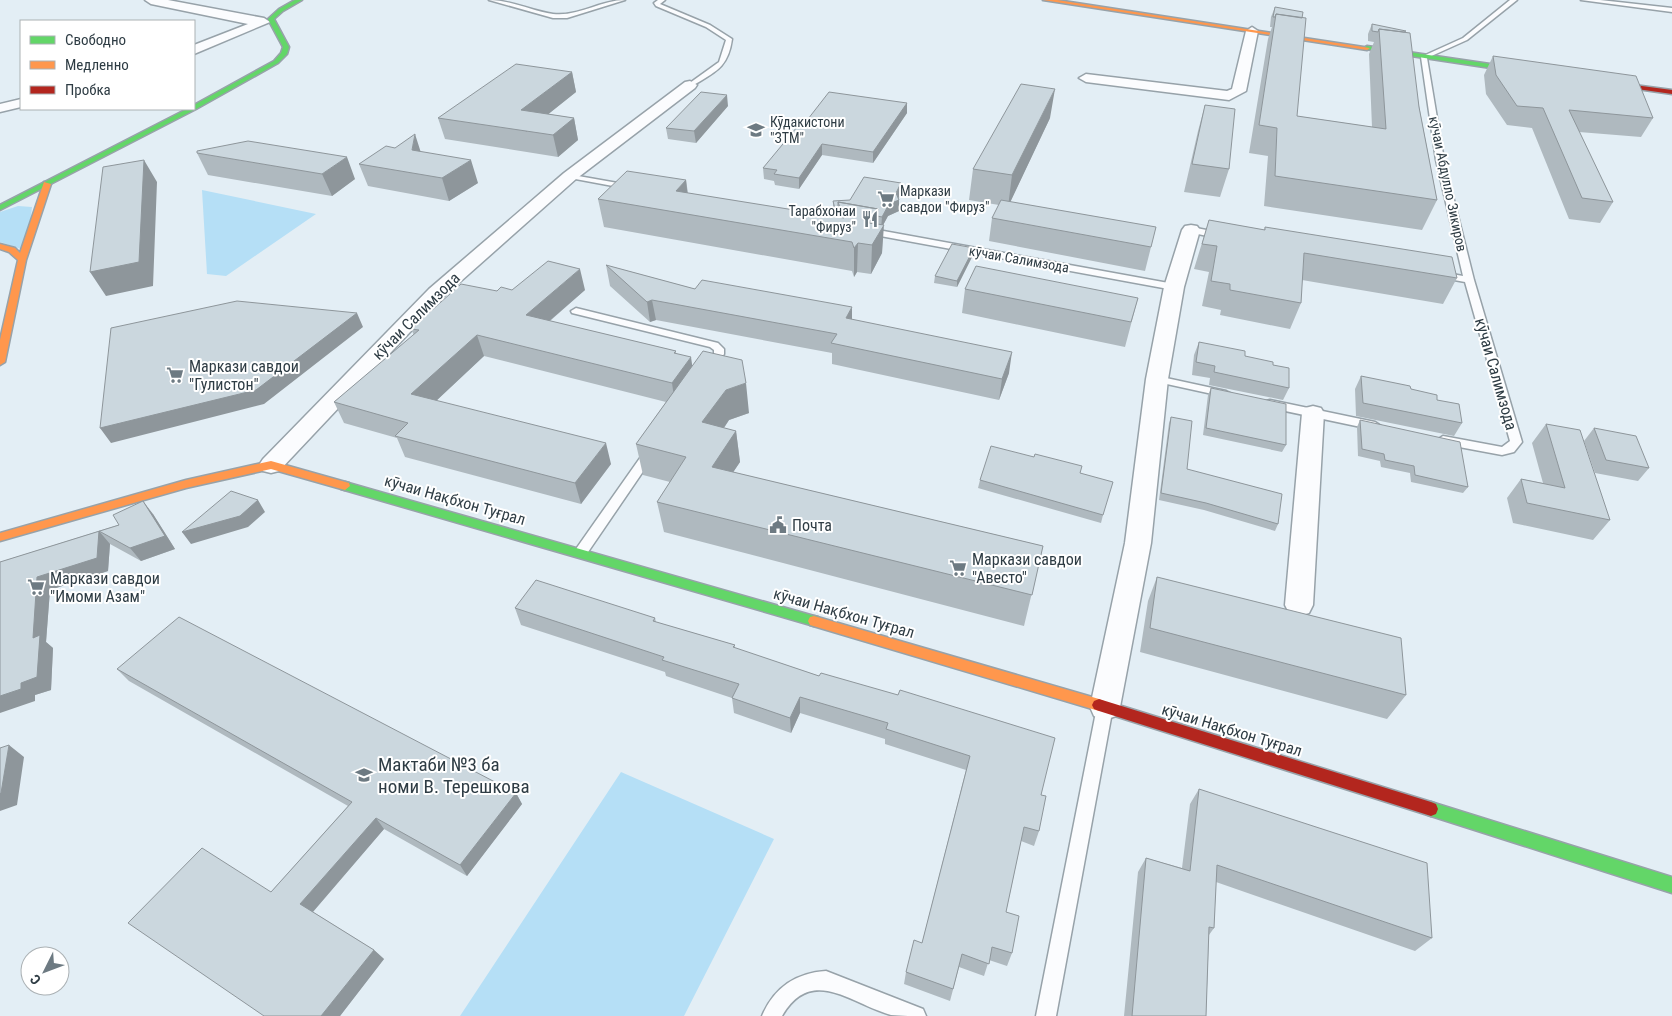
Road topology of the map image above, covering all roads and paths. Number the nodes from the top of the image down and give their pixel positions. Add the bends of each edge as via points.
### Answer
1 (151, 0) edge
2 (300, 0) edge
3 (492, 0) edge
4 (622, 0) edge
5 (662, 0) edge
6 (1046, 0) edge
7 (1514, 0) edge
8 (1584, 0) edge
9 (1672, 10) edge
10 (265, 21) junction
11 (1252, 31) junction
12 (195, 50) edge
13 (1424, 58) junction
14 (1539, 74) edge
15 (1086, 78) dead end
16 (1596, 82) edge
17 (690, 84) joint
18 (1672, 92) edge
19 (20, 103) edge
20 (195, 107) edge
21 (0, 108) edge
22 (189, 110) edge
23 (570, 176) junction
24 (48, 184) junction
25 (638, 189) edge
26 (3, 206) edge
27 (40, 209) junction
28 (854, 229) edge
29 (1191, 230) joint
30 (1230, 237) edge
31 (0, 246) edge
32 (22, 260) junction
33 (1431, 273) edge
34 (1469, 280) junction
35 (1174, 287) junction
36 (576, 311) dead end
37 (0, 362) edge
38 (1157, 379) junction
39 (701, 381) edge
40 (1235, 396) edge
41 (1254, 400) edge
42 (1313, 413) junction
43 (1389, 428) edge
44 (1436, 438) edge
45 (657, 442) edge
46 (271, 465) junction
47 (0, 537) edge
48 (581, 552) junction
49 (1299, 605) dead end
50 (1105, 707) junction
51 (1672, 884) edge
52 (772, 1016) edge
53 (916, 1016) edge
54 (1046, 1016) edge

1 - 10 street
2 - 10 street
3 - 4 lane via 553,16 567,16
5 - 17 lane via 658,5 708,26 729,39 724,62
6 - 11 street
7 - 13 lane via 1465,39
8 - 9 lane
10 - 12 street
10 - 20 street via 284,40 284,54 262,71
11 - 13 street
11 - 15 street via 1239,91 1229,96
13 - 14 street
13 - 34 lane, кӯчаи Абдулло Зикиров via 1440,160
16 - 18 street
17 - 23 street, кӯчаи Салимзода
19 - 21 street
22 - 24 street
23 - 25 lane
23 - 46 street, кӯчаи Салимзода via 436,293
24 - 26 street
24 - 27 street
26 - 27 street via 34,204
27 - 32 street
28 - 35 lane, кӯчаи Салимзода
29 - 30 lane
29 - 35 street
31 - 32 street via 12,250
32 - 37 street
33 - 34 lane
34 - 44 lane, кӯчаи Салимзода via 1516,442 1510,449 1502,451
35 - 38 street
36 - 39 lane via 714,345 719,354
38 - 40 lane
38 - 50 street via 1138,543
41 - 42 lane
42 - 43 lane
42 - 49 street
45 - 48 lane
46 - 47 street, кӯчаи Нақбхон Туғрал via 186,484
46 - 48 street, кӯчаи Нақбхон Туғрал
48 - 50 street, кӯчаи Нақбхон Туғрал
50 - 51 street, кӯчаи Нақбхон Туғрал
50 - 54 lane
52 - 53 lane via 794,988 810,980 826,980

